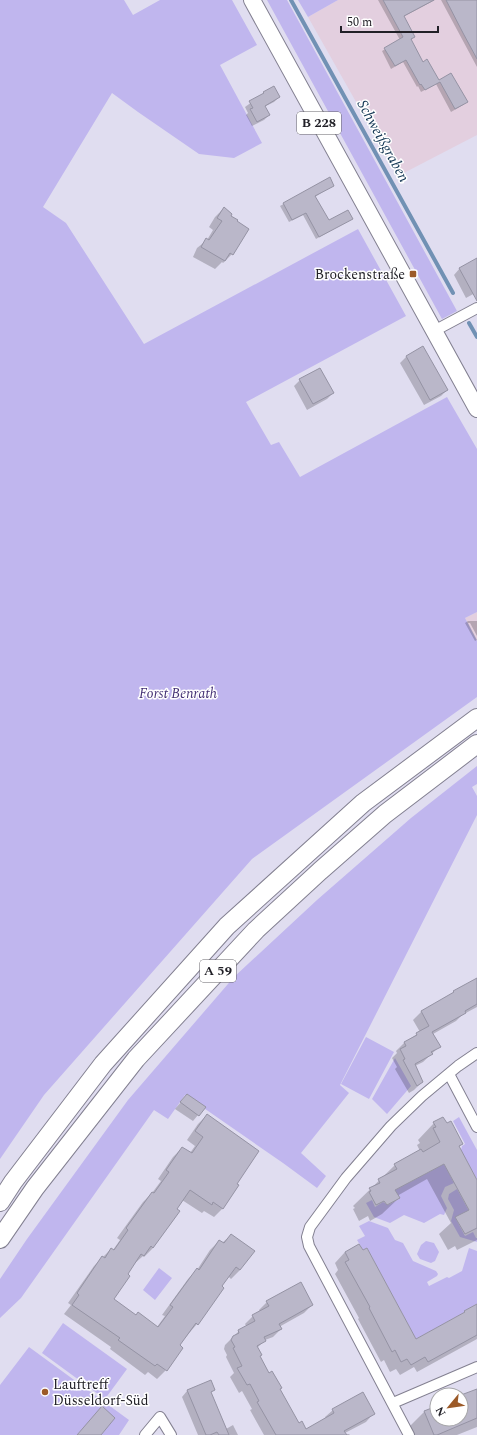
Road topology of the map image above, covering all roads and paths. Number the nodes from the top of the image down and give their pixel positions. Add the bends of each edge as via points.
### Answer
1 (252, 0) edge
2 (477, 308) edge
3 (434, 331) junction
4 (477, 409) edge
5 (477, 718) edge
6 (477, 744) edge
7 (477, 1053) edge
8 (449, 1074) junction
9 (477, 1127) edge
10 (0, 1202) edge
11 (0, 1239) edge
12 (477, 1367) edge
13 (393, 1403) junction
14 (145, 1435) edge
15 (171, 1435) edge
16 (409, 1435) edge

1 - 3 main road, B 228
2 - 3 street
3 - 4 main road, B 228
5 - 10 highway, A 59 via 363,803 227,926 103,1064
6 - 11 highway, A 59 via 385,814 256,930 136,1059 35,1188
7 - 8 street
8 - 9 street
8 - 13 street via 412,1104 381,1137 310,1227 307,1237 309,1246
12 - 13 street
13 - 16 street
14 - 15 street via 160,1417

